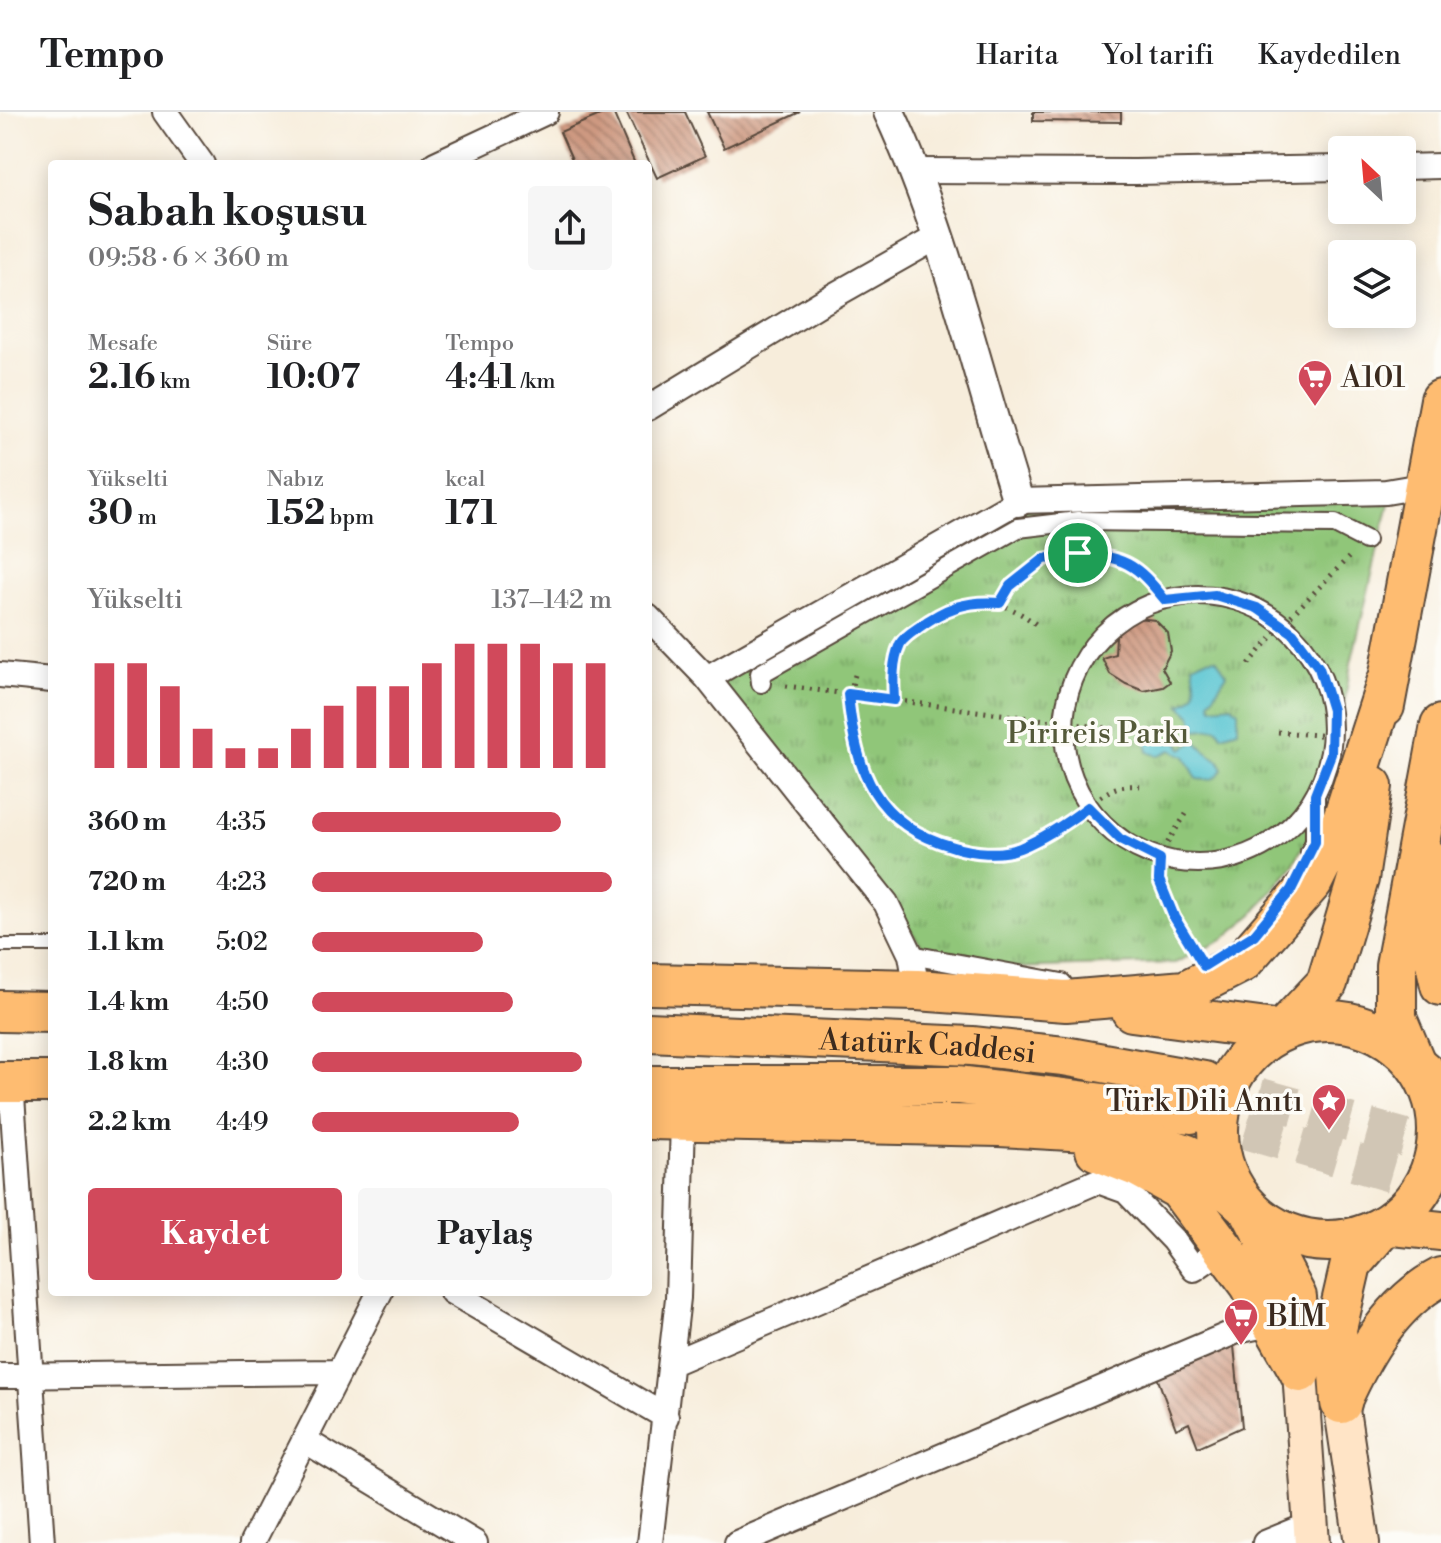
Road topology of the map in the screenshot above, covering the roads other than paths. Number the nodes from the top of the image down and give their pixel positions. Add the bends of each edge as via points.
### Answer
1 (165, 112) edge
2 (546, 112) edge
3 (889, 112) edge
4 (518, 118) edge
5 (199, 160) edge
6 (442, 160) edge
7 (1441, 166) edge
8 (1416, 167) edge
9 (1328, 168) edge
10 (916, 171) junction
11 (939, 236) junction
12 (1441, 400) edge
13 (652, 406) edge
14 (1427, 485) junction
15 (1018, 501) junction
16 (1366, 540) road end
17 (652, 621) edge
18 (0, 675) edge
19 (707, 678) junction
20 (48, 680) edge
21 (1388, 680) junction
22 (761, 683) road end
23 (1440, 732) edge
24 (1427, 794) junction
25 (1315, 795) junction
26 (0, 945) edge
27 (48, 945) edge
28 (914, 972) junction
29 (652, 984) edge
30 (1441, 985) edge
31 (1066, 1001) junction
32 (0, 1011) edge
33 (48, 1012) edge
34 (1282, 1031) junction
35 (652, 1032) edge
36 (1428, 1073) edge
37 (6, 1082) edge
38 (48, 1082) edge
39 (652, 1085) edge
40 (666, 1119) edge
41 (999, 1126) junction
42 (1250, 1209) junction
43 (1384, 1225) junction
44 (1441, 1231) edge
45 (1218, 1239) junction
46 (1441, 1277) edge
47 (378, 1296) edge
48 (459, 1296) edge
49 (1270, 1324) junction
50 (672, 1363) junction
51 (338, 1372) junction
52 (1300, 1372) junction
53 (0, 1376) edge
54 (32, 1376) junction
55 (1341, 1403) junction
56 (666, 1417) junction
57 (304, 1440) junction
58 (1310, 1534) edge
59 (42, 1543) edge
60 (252, 1543) edge
61 (475, 1543) edge
62 (650, 1543) edge
63 (737, 1543) edge
64 (1265, 1543) edge
65 (1362, 1543) edge

1 - 5 street
2 - 4 street
3 - 10 street
4 - 6 street
7 - 8 street
9 - 10 street
10 - 11 street
11 - 13 street
11 - 15 street
12 - 14 highway
14 - 15 street via 1386,492
14 - 21 highway
15 - 19 street
16 - 22 street via 1335,524 1078,521 1018,528 760,674
17 - 19 street
18 - 20 street
19 - 28 street via 886,903
21 - 31 highway via 1342,822 1312,882 1242,962 1185,991
21 - 34 highway via 1358,879 1327,983
23 - 24 highway
24 - 30 highway via 1434,954
24 - 36 highway via 1396,966 1396,1018
25 - 25 street via 1287,830 1249,854 1205,864 1160,859 1120,839 1088,807 1068,767 1063,722 1073,679 1096,642 1130,613 1165,600 1215,595 1257,608 1293,633 1319,668 1332,710 1331,754
25 - 28 street via 1315,842 1291,890 1254,935 1204,966 1168,980 1074,986
26 - 27 lane
28 - 29 highway
28 - 31 highway
31 - 34 highway
32 - 33 highway
34 - 36 highway via 1317,1021 1353,1024 1387,1038
34 - 42 highway via 1252,1051 1230,1078 1219,1112 1218,1147 1225,1169
35 - 39 main road, Atatürk Caddesi via 972,1046 1064,1056 1197,1097 959,1085
36 - 43 highway via 1438,1132 1432,1169 1413,1201
37 - 38 highway
37 - 54 street
40 - 41 highway
40 - 50 street via 678,1298
41 - 42 highway via 1123,1133 1187,1155
41 - 45 highway via 1137,1166 1179,1189
42 - 43 highway via 1279,1230 1314,1240 1350,1239
42 - 52 highway via 1296,1297
43 - 44 main road
43 - 55 highway via 1351,1264 1336,1329
45 - 49 highway
45 - 50 street via 1207,1260 1194,1269 1126,1191 1098,1181
46 - 55 main road via 1395,1312
47 - 51 street
48 - 56 street
49 - 52 highway
49 - 63 street via 1237,1331
50 - 56 street
51 - 54 street
51 - 57 street
52 - 58 main road
53 - 54 street
54 - 59 street
55 - 65 main road
56 - 62 street
57 - 60 street
57 - 61 street
58 - 64 street

